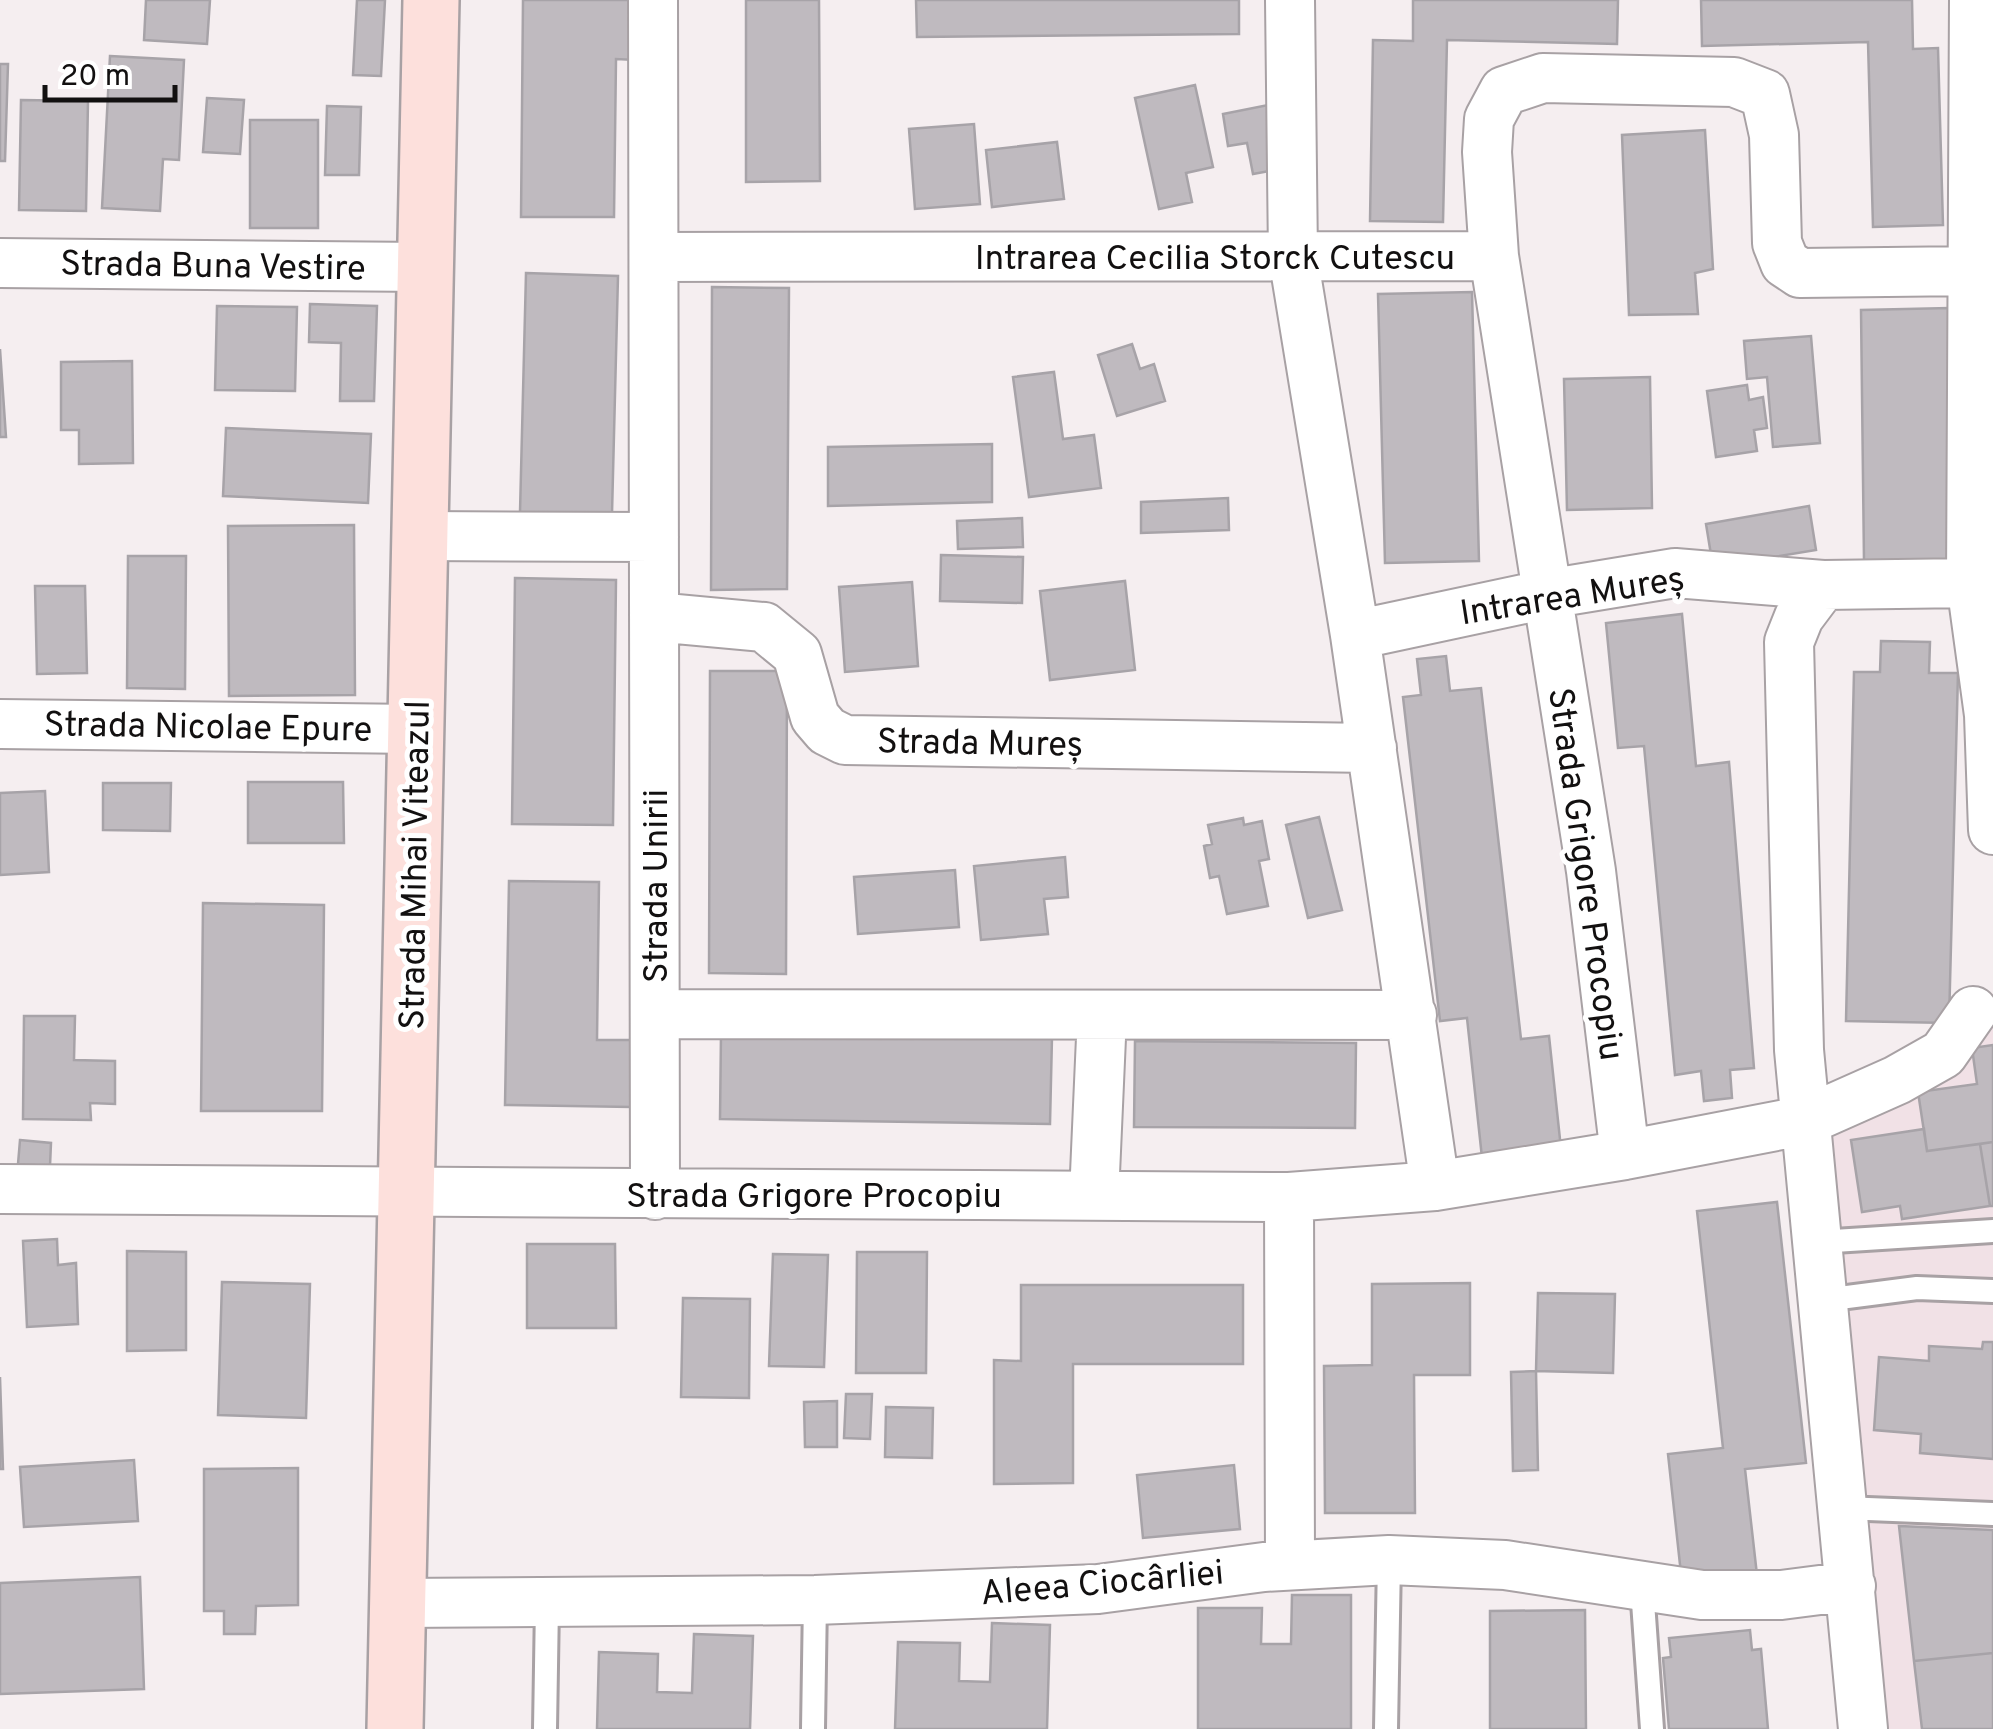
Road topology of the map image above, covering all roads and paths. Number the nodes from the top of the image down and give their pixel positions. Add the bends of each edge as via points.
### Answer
1 (431, 0) edge
2 (653, 0) edge
3 (1290, 0) edge
4 (1974, 0) edge
5 (1293, 256) junction
6 (1494, 256) junction
7 (654, 257) junction
8 (0, 263) edge
9 (425, 267) junction
10 (1973, 270) junction
11 (1982, 414) edge
12 (420, 536) junction
13 (654, 537) junction
14 (1971, 583) junction
15 (1824, 584) junction
16 (1547, 594) junction
17 (654, 617) junction
18 (1356, 635) junction
19 (0, 724) edge
20 (416, 729) junction
21 (1372, 748) junction
22 (1993, 830) edge
23 (1972, 1012) dead end
24 (655, 1014) junction
25 (1102, 1015) junction
26 (1412, 1016) junction
27 (1807, 1120) junction
28 (1624, 1155) junction
29 (1435, 1186) junction
30 (0, 1190) edge
31 (408, 1194) junction
32 (655, 1195) junction
33 (1094, 1196) junction
34 (1289, 1197) junction
35 (1993, 1231) edge
36 (1818, 1242) junction
37 (1993, 1291) edge
38 (1824, 1300) junction
39 (1844, 1508) junction
40 (1993, 1514) edge
41 (1388, 1560) junction
42 (1290, 1565) junction
43 (1850, 1586) junction
44 (1642, 1588) junction
45 (815, 1600) junction
46 (398, 1603) junction
47 (547, 1604) junction
48 (395, 1729) edge
49 (545, 1729) edge
50 (814, 1729) edge
51 (1386, 1729) edge
52 (1652, 1729) edge
53 (1862, 1729) edge

1 - 9 street, Strada Mihai Viteazul
2 - 7 street, Strada Unirii
3 - 5 street
4 - 10 street
5 - 6 street, Intrarea Cecilia Storck Cutescu
5 - 7 street, Intrarea Cecilia Storck Cutescu
5 - 18 street
6 - 10 street via 1487,152 1489,119 1504,91 1543,78 1734,82 1764,94 1774,135 1776,242 1785,263 1800,274
6 - 16 street, Intrarea Cecilia Storck Cutescu
7 - 13 street, Strada Unirii
8 - 9 street, Strada Buna Vestire
9 - 12 street, Strada Mihai Viteazul
10 - 11 street
11 - 14 street
12 - 13 street
12 - 20 street, Strada Mihai Viteazul
13 - 17 street, Strada Unirii
14 - 15 street, Intrarea Mureș
14 - 22 street via 1989,716
15 - 16 street, Intrarea Mureș via 1676,573
15 - 27 street via 1789,642 1798,1050
16 - 18 street, Intrarea Mureș
16 - 28 street, Strada Grigore Procopiu via 1591,871
17 - 21 street, Strada Mureș via 764,627 797,654 815,717 845,740
17 - 24 street, Strada Unirii
18 - 21 street
19 - 20 street, Strada Nicolae Epure
20 - 31 street, Strada Mihai Viteazul
21 - 26 street
23 - 27 street, Strada Grigore Procopiu via 1943,1054
24 - 25 street, Strada Unirii
24 - 32 street
25 - 26 street, Strada Unirii
25 - 33 street
26 - 29 street
27 - 28 street, Strada Grigore Procopiu
27 - 36 street
28 - 29 street, Strada Grigore Procopiu
29 - 34 street, Strada Grigore Procopiu
30 - 31 street, Strada Grigore Procopiu
31 - 32 street, Strada Grigore Procopiu
31 - 46 street, Strada Mihai Viteazul
32 - 33 street, Strada Grigore Procopiu
33 - 34 street, Strada Grigore Procopiu
34 - 42 street
35 - 36 lane
36 - 38 street
37 - 38 lane via 1916,1288
38 - 39 street
39 - 40 lane
39 - 43 street
41 - 42 street, Aleea Ciocârliei
41 - 44 street, Aleea Ciocârliei via 1505,1565
41 - 51 lane
42 - 45 street, Aleea Ciocârliei via 1098,1589
43 - 44 street, Aleea Ciocârliei via 1702,1596
43 - 53 street
44 - 52 lane
45 - 47 street, Aleea Ciocârliei
45 - 50 lane
46 - 47 street, Aleea Ciocârliei
46 - 48 street, Strada Mihai Viteazul
47 - 49 lane

